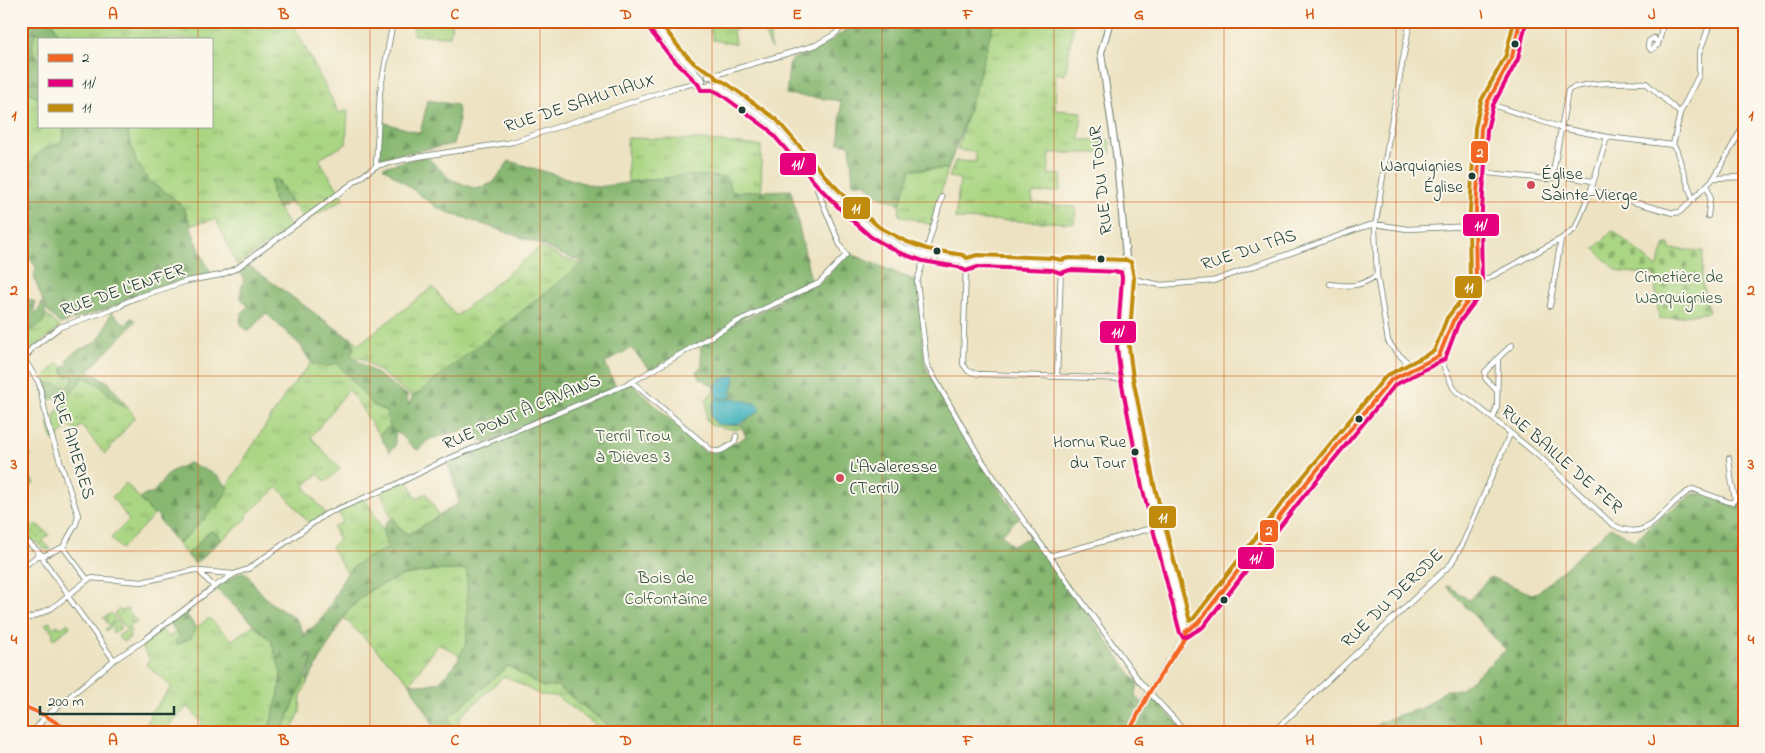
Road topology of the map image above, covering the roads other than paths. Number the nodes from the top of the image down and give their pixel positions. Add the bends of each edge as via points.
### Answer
1 (393, 21) edge
2 (651, 21) edge
3 (848, 21) edge
4 (1110, 21) edge
5 (1410, 21) edge
6 (1520, 21) edge
7 (1663, 21) edge
8 (1709, 26) dead end
9 (1658, 44) dead end
10 (696, 72) junction
11 (719, 76) junction
12 (707, 81) junction
13 (693, 84) junction
14 (723, 89) junction
15 (1488, 103) junction
16 (1680, 113) junction
17 (1744, 125) edge
18 (1562, 128) junction
19 (1607, 137) junction
20 (1673, 145) junction
21 (376, 166) junction
22 (1478, 172) junction
23 (1744, 177) edge
24 (1552, 178) junction
25 (1714, 178) junction
26 (821, 181) junction
27 (1593, 181) junction
28 (1706, 186) junction
29 (1591, 190) junction
30 (942, 197) dead end
31 (1693, 200) junction
32 (1708, 216) dead end
33 (1375, 226) junction
34 (1475, 226) junction
35 (1561, 239) junction
36 (925, 255) junction
37 (966, 265) junction
38 (1126, 266) junction
39 (1061, 267) junction
40 (1377, 275) junction
41 (1128, 278) junction
42 (1330, 284) dead end
43 (1476, 285) junction
44 (1550, 306) dead end
45 (1512, 345) dead end
46 (21, 354) edge
47 (1439, 356) junction
48 (1498, 358) junction
49 (23, 362) edge
50 (1414, 368) junction
51 (1057, 377) junction
52 (1127, 379) junction
53 (632, 382) junction
54 (1497, 391) junction
55 (1493, 419) junction
56 (1510, 434) junction
57 (736, 436) dead end
58 (1729, 458) dead end
59 (1160, 526) junction
60 (21, 536) edge
61 (63, 547) junction
62 (43, 556) junction
63 (1050, 556) junction
64 (21, 568) edge
65 (199, 571) junction
66 (234, 574) junction
67 (87, 579) junction
68 (214, 587) junction
69 (68, 596) junction
70 (21, 620) edge
71 (1186, 631) junction
72 (114, 660) junction
73 (1149, 693) junction
74 (21, 705) edge
75 (46, 716) junction
76 (33, 732) edge
77 (71, 732) edge
78 (1129, 732) edge
79 (1186, 732) edge
80 (1273, 732) edge

1 - 21 street via 380,92
2 - 10 street via 675,52
3 - 11 street via 835,34 816,45
4 - 38 street, RUE DU TOUR via 1101,53 1116,153
5 - 33 street
6 - 15 street via 1512,57
7 - 9 street
8 - 16 street via 1699,54 1699,75
10 - 12 street
10 - 13 street
11 - 12 street
11 - 14 street
12 - 13 street, RUE DE SAHUTIAUX via 697,87
12 - 14 street
13 - 21 street, RUE DE SAHUTIAUX via 513,142
14 - 26 street via 772,124
15 - 18 street
15 - 22 street via 1481,129
16 - 18 street via 1646,83 1608,83 1570,88
16 - 20 street
17 - 25 street
18 - 19 street
18 - 24 street
19 - 20 street
19 - 27 street
20 - 31 street
21 - 49 street, RUE DE L'ENFER via 237,268 138,297 119,307 66,324 32,348
22 - 24 street
22 - 34 street
23 - 25 street
24 - 27 street via 1561,176
25 - 28 street
26 - 36 street via 875,232
26 - 53 street, RUE PONT À CAVAINS via 817,189 846,255 819,283 757,311
27 - 29 street
28 - 31 street
28 - 32 street via 1710,197
29 - 31 street via 1673,213 1680,212
29 - 35 street via 1575,229
30 - 36 street
33 - 34 street via 1407,229
33 - 40 street
33 - 41 street, RUE DU TAS via 1363,227 1213,281 1161,285
34 - 43 street
35 - 43 street
35 - 44 street
36 - 37 street
36 - 63 street via 917,282 927,365 979,456
37 - 39 street via 977,261
37 - 51 street via 964,368 972,374
38 - 39 street via 1069,264
38 - 41 street, RUE DU TOUR
39 - 51 street
40 - 42 street via 1354,286
40 - 50 street via 1388,341
41 - 52 street, RUE DU TOUR via 1124,347
43 - 47 street via 1453,321
45 - 48 street
46 - 49 street, RUE AIMERIES
47 - 50 street
47 - 55 street, RUE BAILLE DE FER via 1457,392
48 - 54 street
48 - 54 street via 1484,375
49 - 61 street, RUE AIMERIES via 39,383 48,425 78,514
50 - 71 street via 1391,380 1198,622
51 - 52 street
52 - 59 street, RUE DU TOUR via 1148,485
53 - 57 street via 711,450 720,452 735,442
53 - 66 street, RUE PONT À CAVAINS via 447,459 395,486 326,514 248,569
54 - 55 street
55 - 56 street, RUE BAILLE DE FER
56 - 58 street, RUE BAILLE DE FER via 1541,458 1612,524 1628,532 1646,527 1693,489 1732,503 1735,500
56 - 80 street, RUE DU DERODE via 1451,564
59 - 63 street
59 - 71 street, RUE DU TOUR
60 - 62 street
61 - 62 street
61 - 67 street
62 - 64 street via 37,556
62 - 69 street
63 - 73 street
65 - 66 street
65 - 67 street via 189,570 142,582
65 - 68 street
66 - 68 street, RUE PONT À CAVAINS
67 - 69 street
68 - 72 street, RUE PONT À CAVAINS
69 - 70 street via 44,612
69 - 72 street
71 - 73 street
72 - 75 street, RUE PONT À CAVAINS
73 - 78 street
73 - 79 street
74 - 75 street
75 - 76 street, RUE PONT À CAVAINS
75 - 77 street

